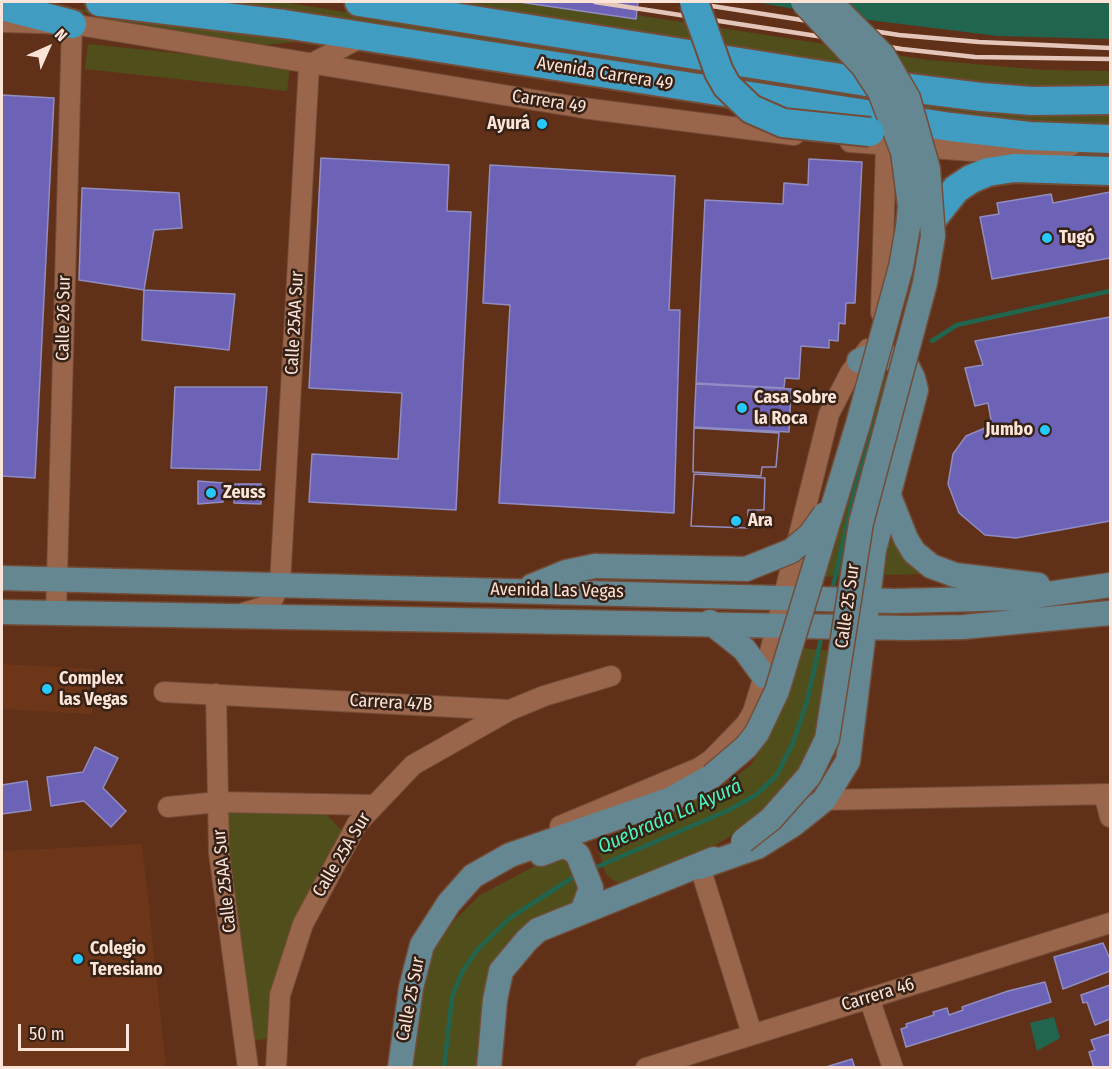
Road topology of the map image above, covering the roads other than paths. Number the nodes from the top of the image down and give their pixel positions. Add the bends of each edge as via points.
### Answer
1 (100, 2) edge
2 (358, 2) edge
3 (694, 2) edge
4 (803, 2) edge
5 (830, 2) edge
6 (2, 6) edge
7 (2, 22) edge
8 (72, 24) junction
9 (364, 36) junction
10 (309, 65) junction
11 (1110, 100) edge
12 (878, 139) junction
13 (1105, 140) edge
14 (1110, 171) edge
15 (933, 218) junction
16 (859, 361) junction
17 (889, 496) junction
18 (836, 497) junction
19 (794, 554) junction
20 (2, 578) edge
21 (57, 579) junction
22 (280, 584) junction
23 (1110, 585) edge
24 (525, 590) junction
25 (1083, 590) junction
26 (714, 595) junction
27 (783, 597) junction
28 (867, 600) junction
29 (2, 612) edge
30 (56, 613) junction
31 (1110, 613) edge
32 (234, 615) junction
33 (710, 622) junction
34 (777, 624) junction
35 (864, 626) junction
36 (888, 627) junction
37 (611, 676) dead end
38 (764, 676) junction
39 (164, 692) dead end
40 (216, 694) junction
41 (856, 698) junction
42 (510, 710) junction
43 (712, 776) junction
44 (1107, 794) edge
45 (824, 800) junction
46 (218, 802) junction
47 (373, 805) junction
48 (168, 807) dead end
49 (1110, 817) edge
50 (700, 867) junction
51 (590, 869) junction
52 (473, 876) junction
53 (632, 893) junction
54 (582, 912) junction
55 (1110, 923) edge
56 (422, 945) junction
57 (869, 998) junction
58 (752, 1034) junction
59 (654, 1066) edge
60 (248, 1068) edge
61 (276, 1068) edge
62 (400, 1068) edge
63 (489, 1068) edge
64 (893, 1068) edge

1 - 9 highway, Avenida Carrera 49
2 - 11 highway, Avenida Carrera 49 via 885,85 981,97
3 - 12 highway, bridge via 719,72 727,86 751,109 783,123
4 - 18 main road, Calle 25 Sur, bridge via 863,66 880,92 903,152 910,206 901,267
5 - 15 main road, Calle 25 Sur, bridge via 883,55 908,98 928,170
6 - 8 highway
7 - 8 street, Carrera 49
8 - 10 street, Carrera 49
8 - 21 street, Calle 26 Sur
9 - 10 street
9 - 13 highway, Avenida Carrera 49 via 951,127
10 - 12 street, Carrera 49 via 583,108
10 - 22 street, Calle 25AA Sur
12 - 13 highway via 1029,145
12 - 16 street, Calle 25 Sur via 883,301 876,333
14 - 15 highway via 1014,168 988,172 956,189
15 - 50 main road, Calle 25 Sur, bridge via 925,283 861,523 827,739 809,776 771,819
16 - 17 main road via 872,355 896,359 913,378 916,390
16 - 19 street, Calle 25 Sur via 829,414
17 - 25 main road via 906,539 931,566 971,578
17 - 28 main road via 874,550
18 - 24 main road, bridge via 804,541 755,567 729,570 595,566 566,572
18 - 43 main road, Calle 25 Sur, bridge via 772,705 746,747
19 - 26 main road via 754,578
19 - 27 street, Calle 25 Sur
20 - 21 main road, Avenida Las Vegas
21 - 22 main road, Avenida Las Vegas
21 - 30 street, Calle 26 Sur
22 - 24 main road, Avenida Las Vegas
22 - 32 street via 272,601
23 - 25 main road, Avenida Las Vegas
24 - 26 main road, Avenida Las Vegas
25 - 28 main road, Avenida Las Vegas via 957,601
26 - 27 main road, Avenida Las Vegas
27 - 28 main road, Avenida Las Vegas
27 - 34 street, Calle 25 Sur
28 - 35 main road
29 - 30 main road, Avenida Las Vegas
30 - 32 main road, Avenida Las Vegas
31 - 36 main road, Avenida Las Vegas via 963,627
32 - 33 main road, Avenida Las Vegas
33 - 34 main road, Avenida Las Vegas
33 - 38 main road via 744,649
34 - 35 main road, Avenida Las Vegas
34 - 38 street, Calle 25 Sur
35 - 36 main road, Avenida Las Vegas
35 - 41 main road
36 - 41 main road
37 - 42 street, Carrera 47B
38 - 52 street, Calle 25 Sur via 749,718 712,759 687,774 514,846
39 - 40 street, Carrera 47B
40 - 42 street, Carrera 47B
40 - 46 street, Calle 25AA Sur
41 - 45 main road via 848,761
42 - 47 street, Calle 25A Sur via 413,765
43 - 51 main road via 659,809 602,829 591,842
43 - 52 main road, Calle 25 Sur via 671,799 510,855
44 - 45 street
44 - 49 street
45 - 50 main road via 767,841
46 - 47 street
46 - 48 street
46 - 60 street, Calle 25AA Sur via 219,853
47 - 61 street, Calle 25A Sur via 357,824 303,924 280,995
50 - 53 main road, Calle 25 Sur
50 - 58 street
51 - 53 main road via 612,887
51 - 54 main road via 590,896
51 - 56 main road via 571,849 558,847 498,874 456,906
52 - 56 main road, Calle 25 Sur via 449,903
53 - 54 main road, Calle 25 Sur
54 - 63 main road, Calle 25 Sur via 538,930 501,971
55 - 57 street, Carrera 46
56 - 62 main road, Calle 25 Sur via 411,988
57 - 58 street, Carrera 46
57 - 64 street
58 - 59 street, Carrera 46

